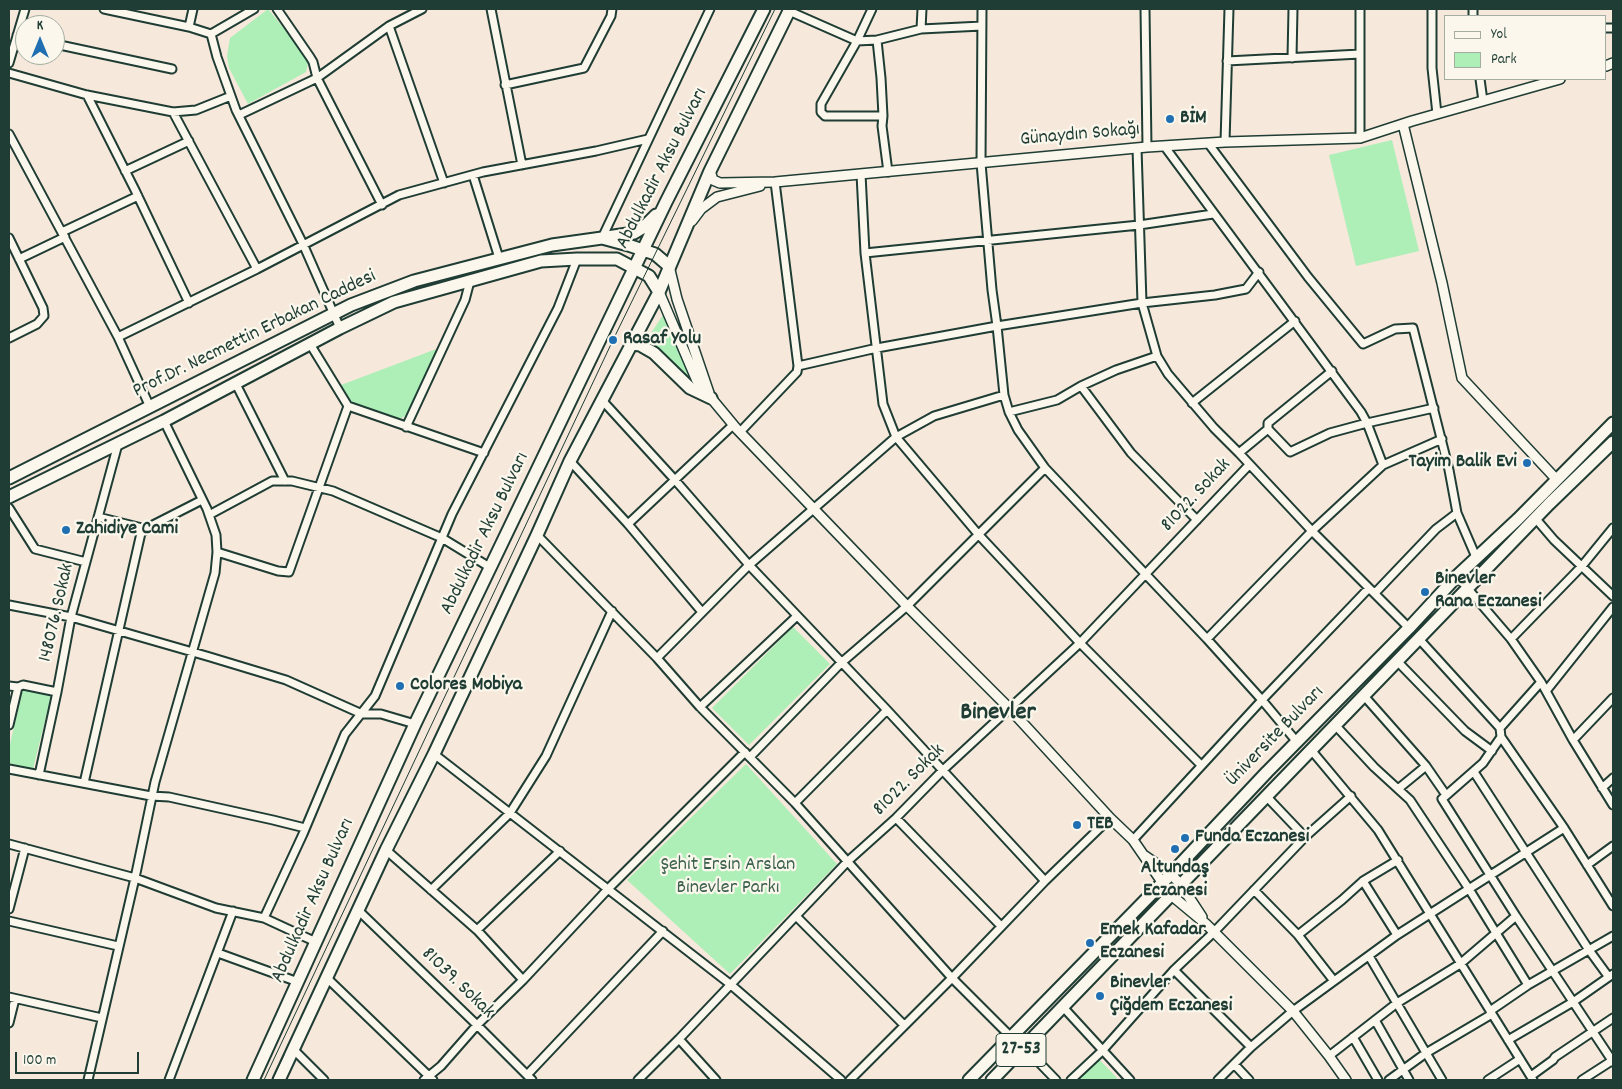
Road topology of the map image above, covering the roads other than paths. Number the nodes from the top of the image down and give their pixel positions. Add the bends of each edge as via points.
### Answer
1 (104, 9) edge
2 (193, 9) edge
3 (254, 9) edge
4 (277, 9) edge
5 (422, 9) edge
6 (491, 9) edge
7 (612, 9) edge
8 (710, 9) edge
9 (764, 9) edge
10 (872, 9) edge
11 (922, 9) edge
12 (982, 9) edge
13 (1145, 9) edge
14 (1229, 9) edge
15 (1293, 9) edge
16 (1360, 9) edge
17 (1432, 9) edge
18 (789, 10) edge
19 (389, 26) junction
20 (982, 26) junction
21 (189, 27) junction
22 (922, 29) junction
23 (211, 34) junction
24 (877, 40) junction
25 (857, 41) junction
26 (15, 42) edge
27 (65, 46) edge
28 (1360, 54) junction
29 (1292, 58) junction
30 (1227, 61) junction
31 (9, 63) edge
32 (172, 69) dead end
33 (9, 73) edge
34 (317, 78) junction
35 (1480, 80) edge
36 (1556, 80) edge
37 (505, 85) junction
38 (87, 95) junction
39 (231, 96) junction
40 (1483, 101) junction
41 (173, 112) junction
42 (1437, 114) junction
43 (239, 115) junction
44 (883, 116) junction
45 (1403, 124) junction
46 (9, 134) edge
47 (1360, 138) junction
48 (648, 139) junction
49 (189, 141) junction
50 (1225, 142) junction
51 (1208, 143) junction
52 (1147, 147) junction
53 (1165, 147) junction
54 (1137, 148) junction
55 (981, 163) junction
56 (522, 165) junction
57 (125, 171) junction
58 (710, 171) junction
59 (888, 172) junction
60 (861, 174) junction
61 (473, 175) junction
62 (775, 182) junction
63 (444, 183) junction
64 (138, 196) junction
65 (666, 202) junction
66 (382, 205) junction
67 (1214, 214) junction
68 (1139, 225) junction
69 (684, 232) junction
70 (63, 234) junction
71 (9, 238) edge
72 (602, 238) junction
73 (987, 242) junction
74 (303, 244) junction
75 (644, 249) junction
76 (865, 253) junction
77 (499, 258) junction
78 (19, 259) junction
79 (577, 259) junction
80 (669, 266) junction
81 (634, 267) junction
82 (257, 269) junction
83 (1259, 272) junction
84 (470, 281) junction
85 (659, 292) junction
86 (189, 303) junction
87 (1142, 303) junction
88 (335, 315) junction
89 (1295, 321) junction
90 (997, 326) junction
91 (340, 328) junction
92 (118, 337) junction
93 (9, 338) edge
94 (310, 344) junction
95 (632, 344) junction
96 (877, 348) junction
97 (1157, 356) junction
98 (798, 366) junction
99 (1332, 371) junction
100 (236, 384) junction
101 (1082, 386) junction
102 (1004, 395) junction
103 (711, 398) junction
104 (601, 399) junction
105 (1192, 403) junction
106 (348, 406) junction
107 (150, 407) junction
108 (1434, 408) junction
109 (1009, 412) junction
110 (164, 421) junction
111 (1367, 423) junction
112 (1613, 423) edge
113 (406, 427) junction
114 (736, 428) junction
115 (1268, 429) junction
116 (896, 437) junction
117 (1442, 439) junction
118 (1613, 442) edge
119 (118, 443) junction
120 (484, 453) junction
121 (1239, 453) junction
122 (570, 461) junction
123 (1249, 464) junction
124 (1383, 464) junction
125 (1045, 468) junction
126 (9, 478) edge
127 (676, 480) junction
128 (1557, 480) junction
129 (285, 481) junction
130 (318, 488) junction
131 (9, 497) edge
132 (202, 500) junction
133 (9, 508) edge
134 (813, 510) junction
135 (1457, 513) junction
136 (209, 515) junction
137 (98, 517) junction
138 (1536, 519) junction
139 (1197, 520) junction
140 (628, 524) junction
141 (1613, 528) edge
142 (146, 529) junction
143 (1312, 531) junction
144 (978, 534) junction
145 (537, 535) junction
146 (442, 538) junction
147 (217, 552) junction
148 (1476, 557) junction
149 (86, 562) junction
150 (749, 565) junction
151 (1582, 566) junction
152 (492, 568) junction
153 (1145, 575) junction
154 (1457, 576) junction
155 (1468, 589) junction
156 (1372, 591) junction
157 (1613, 596) edge
158 (9, 605) edge
159 (907, 606) junction
160 (1613, 607) edge
161 (612, 611) junction
162 (702, 612) junction
163 (797, 616) junction
164 (71, 617) junction
165 (1410, 628) junction
166 (118, 631) junction
167 (1512, 639) junction
168 (1207, 640) junction
169 (1420, 640) junction
170 (1080, 643) junction
171 (192, 652) junction
172 (657, 658) junction
173 (1398, 662) junction
174 (841, 663) junction
175 (1541, 682) junction
176 (9, 686) edge
177 (18, 687) junction
178 (1546, 691) junction
179 (57, 692) junction
180 (1365, 697) junction
181 (1613, 698) edge
182 (1262, 700) junction
183 (700, 707) junction
184 (1009, 708) junction
185 (887, 710) junction
186 (362, 714) junction
187 (415, 724) junction
188 (9, 725) edge
189 (1336, 726) junction
190 (1500, 728) junction
191 (1501, 737) junction
192 (1573, 740) junction
193 (1297, 742) junction
194 (1312, 751) junction
195 (1492, 751) junction
196 (434, 754) junction
197 (747, 755) junction
198 (1202, 765) junction
199 (1426, 766) junction
200 (9, 769) edge
201 (943, 770) junction
202 (1474, 772) junction
203 (39, 775) junction
204 (1613, 778) edge
205 (84, 783) junction
206 (1602, 788) junction
207 (1398, 789) junction
208 (1446, 795) junction
209 (151, 796) junction
210 (1351, 796) junction
211 (1267, 797) junction
212 (795, 803) junction
213 (1613, 805) edge
214 (510, 813) junction
215 (896, 818) junction
216 (1110, 818) junction
217 (305, 828) junction
218 (1564, 828) junction
219 (1305, 837) junction
220 (1133, 840) junction
221 (9, 844) edge
222 (1613, 846) edge
223 (25, 848) junction
224 (386, 850) junction
225 (560, 851) junction
226 (1141, 853) junction
227 (1527, 853) junction
228 (1398, 860) junction
229 (848, 861) junction
230 (1587, 865) junction
231 (1171, 874) junction
232 (1490, 876) junction
233 (135, 878) junction
234 (1045, 881) junction
235 (1363, 881) junction
236 (1161, 883) junction
237 (1181, 885) junction
238 (609, 888) junction
239 (1469, 888) junction
240 (431, 890) junction
241 (1254, 890) junction
242 (1171, 895) junction
243 (1613, 906) edge
244 (9, 909) edge
245 (233, 911) junction
246 (359, 911) junction
247 (1429, 913) junction
248 (796, 916) junction
249 (1516, 916) junction
250 (264, 918) junction
251 (9, 921) edge
252 (1206, 924) junction
253 (1001, 926) junction
254 (477, 930) junction
255 (663, 931) junction
256 (1214, 932) junction
257 (1496, 934) junction
258 (1298, 935) junction
259 (1397, 935) junction
260 (1613, 936) edge
261 (316, 942) junction
262 (118, 946) junction
263 (1589, 950) junction
264 (218, 953) junction
265 (1368, 956) junction
266 (1460, 964) junction
267 (1174, 970) junction
268 (1553, 971) junction
269 (1611, 975) edge
270 (327, 978) junction
271 (952, 978) junction
272 (523, 980) junction
273 (1334, 981) junction
274 (298, 982) junction
275 (730, 984) junction
276 (1528, 985) junction
277 (12, 998) edge
278 (1573, 1002) junction
279 (1398, 1003) junction
280 (1063, 1007) junction
281 (1293, 1011) junction
282 (1491, 1013) junction
283 (10, 1015) edge
284 (102, 1018) junction
285 (1613, 1018) edge
286 (1375, 1020) junction
287 (9, 1023) edge
288 (477, 1024) junction
289 (904, 1025) junction
290 (1593, 1031) junction
291 (1011, 1037) junction
292 (1353, 1037) junction
293 (679, 1039) junction
294 (1508, 1040) junction
295 (1024, 1047) junction
296 (1251, 1047) junction
297 (294, 1050) junction
298 (1102, 1050) junction
299 (1426, 1053) junction
300 (1329, 1056) junction
301 (1520, 1059) junction
302 (1613, 1061) edge
303 (1234, 1064) junction
304 (1403, 1070) junction
305 (529, 1078) edge
306 (1532, 1078) edge
307 (429, 1079) edge
308 (1127, 1079) edge
309 (88, 1080) edge
310 (169, 1080) edge
311 (253, 1080) edge
312 (279, 1080) edge
313 (324, 1080) edge
314 (638, 1080) edge
315 (716, 1080) edge
316 (841, 1080) edge
317 (850, 1080) edge
318 (969, 1080) edge
319 (992, 1080) edge
320 (1056, 1080) edge
321 (1071, 1080) edge
322 (1218, 1080) edge
323 (1249, 1080) edge
324 (1346, 1080) edge
325 (1378, 1080) edge
326 (1389, 1080) edge
327 (1409, 1080) edge
328 (1442, 1080) edge
329 (1488, 1080) edge
330 (1582, 1080) edge

1 - 21 street
2 - 21 street
3 - 23 street
4 - 34 street via 310,57
5 - 19 street
6 - 37 street
7 - 37 street via 584,68
8 - 48 street
9 - 65 main road, Abdulkadir Aksu Bulvarı
10 - 25 street
11 - 22 street
12 - 20 street
13 - 52 street
14 - 30 street
15 - 29 street
16 - 28 street
17 - 42 street via 1432,68
18 - 25 street
18 - 58 main road
19 - 34 street
19 - 63 street
20 - 22 street
20 - 55 street
21 - 23 street
22 - 24 street
23 - 39 street
24 - 25 street
24 - 44 street
25 - 44 street via 821,104 821,112 825,116
26 - 31 street
27 - 32 street
28 - 29 street
28 - 47 street
29 - 30 street
30 - 50 street
33 - 38 street
34 - 43 street
34 - 66 street
35 - 40 street
36 - 40 street, Günaydın Sokağı
37 - 56 street
38 - 41 street
38 - 57 street
39 - 41 street via 196,110
39 - 43 street
40 - 42 street, Günaydın Sokağı
41 - 49 street
42 - 45 street, Günaydın Sokağı
43 - 74 street
44 - 59 street
45 - 47 street, Günaydın Sokağı
45 - 128 street via 1462,378
46 - 70 street
47 - 50 street, Günaydın Sokağı
48 - 56 street
48 - 72 street
49 - 57 street
49 - 82 street
50 - 51 street, Günaydın Sokağı
51 - 53 street, Günaydın Sokağı
51 - 108 street via 1308,277 1363,344 1396,328 1413,328
52 - 53 street, Günaydın Sokağı
52 - 54 street, Günaydın Sokağı
53 - 67 street
54 - 55 street, Günaydın Sokağı
54 - 68 street
55 - 59 street, Günaydın Sokağı
55 - 73 street
56 - 61 street
57 - 64 street
58 - 62 street via 714,180 720,183
58 - 69 main road
59 - 60 street, Günaydın Sokağı
60 - 62 street, Günaydın Sokağı
60 - 76 street
61 - 63 street
61 - 77 street
62 - 69 street via 717,198 701,209
62 - 98 street
63 - 66 street via 399,195
64 - 70 street
64 - 86 street
65 - 72 main road via 644,227
65 - 75 main road, Abdulkadir Aksu Bulvarı
66 - 74 street
67 - 68 street
67 - 83 street
68 - 73 street
68 - 87 street
69 - 80 main road
70 - 78 street
70 - 92 street
71 - 78 street
72 - 75 main road, Prof.Dr. Necmettin Erbakan Caddesi
72 - 77 main road, Prof.Dr. Necmettin Erbakan Caddesi via 552,245
73 - 76 street
73 - 90 street
74 - 82 street
74 - 88 street
75 - 80 main road, Prof.Dr. Necmettin Erbakan Caddesi via 659,256
75 - 81 main road, Abdulkadir Aksu Bulvarı
76 - 96 street
77 - 88 main road, Prof.Dr. Necmettin Erbakan Caddesi via 414,281 351,305
78 - 93 street via 44,308 44,316 37,324
79 - 81 main road, Prof.Dr. Necmettin Erbakan Caddesi via 617,259
79 - 84 main road, Prof.Dr. Necmettin Erbakan Caddesi via 541,262
79 - 120 street via 558,308
80 - 85 main road
80 - 103 street
81 - 85 main road, Prof.Dr. Necmettin Erbakan Caddesi via 649,276
81 - 152 main road, Abdulkadir Aksu Bulvarı
82 - 86 street
83 - 87 street via 1246,289
83 - 89 street
84 - 91 main road, Prof.Dr. Necmettin Erbakan Caddesi via 394,302
84 - 113 street via 465,300
85 - 95 main road
85 - 103 street via 697,381
86 - 92 street
87 - 90 street
87 - 97 street
88 - 91 street
88 - 107 main road, Prof.Dr. Necmettin Erbakan Caddesi
89 - 99 street
89 - 105 street
90 - 96 street
90 - 102 street
91 - 94 main road, Prof.Dr. Necmettin Erbakan Caddesi
92 - 107 street
94 - 100 main road, Prof.Dr. Necmettin Erbakan Caddesi
94 - 106 street
95 - 103 main road via 654,353 690,388
95 - 104 main road
96 - 98 street
96 - 116 street via 883,404
97 - 101 street
97 - 105 street
98 - 114 street via 797,372
99 - 111 street
99 - 115 street via 1268,423
100 - 110 main road, Prof.Dr. Necmettin Erbakan Caddesi
100 - 129 street
101 - 109 street via 1057,400
101 - 139 street via 1131,453
102 - 109 street
102 - 116 street via 934,416
103 - 114 street
104 - 122 main road
104 - 127 street
105 - 121 street
106 - 113 street
106 - 130 street
107 - 126 main road, Prof.Dr. Necmettin Erbakan Caddesi
108 - 111 street
108 - 117 street
109 - 125 street
110 - 119 main road, Prof.Dr. Necmettin Erbakan Caddesi
110 - 132 street
111 - 115 street via 1330,433 1290,452
111 - 124 street
112 - 128 main road, Üniversite Bulvarı
113 - 120 street
114 - 127 street
114 - 134 street
115 - 121 street
116 - 134 street
116 - 144 street
117 - 124 street
117 - 135 street
118 - 138 main road, Üniversite Bulvarı
119 - 131 main road, Prof.Dr. Necmettin Erbakan Caddesi
119 - 137 street, 148076. Sokak
120 - 146 street
121 - 123 street
122 - 140 street
122 - 145 main road
123 - 139 street, 81022. Sokak
123 - 143 street
124 - 143 street
125 - 144 street
125 - 153 street
127 - 140 street
127 - 150 street
128 - 148 main road, Üniversite Bulvarı
129 - 130 street
129 - 136 street via 272,481
130 - 146 street via 333,491
130 - 147 street via 289,572 278,572
132 - 136 street
132 - 142 street
133 - 149 street via 35,549
134 - 150 street
134 - 159 street
135 - 148 street
135 - 156 street
136 - 147 street
137 - 142 street
137 - 149 street, 148076. Sokak
138 - 151 street
138 - 155 main road, Üniversite Bulvarı
139 - 153 street, 81022. Sokak
140 - 162 street
141 - 151 street
142 - 166 street via 141,533
143 - 156 street
143 - 168 street
144 - 159 street
144 - 170 street
145 - 161 street
145 - 196 main road
146 - 152 street
146 - 186 street via 375,696
147 - 171 street
148 - 154 main road, Üniversite Bulvarı
149 - 164 street, 148076. Sokak
150 - 162 street
150 - 163 street
151 - 157 street
151 - 167 street
152 - 187 main road, Abdulkadir Aksu Bulvarı
153 - 168 street
153 - 170 street, 81022. Sokak
154 - 155 street
154 - 165 main road, Üniversite Bulvarı
155 - 167 street
155 - 169 main road, Üniversite Bulvarı
156 - 165 street
156 - 182 street
158 - 164 street
159 - 174 street
159 - 184 street
160 - 178 street
161 - 172 street
161 - 214 street via 546,756
162 - 172 street
163 - 174 street
163 - 183 street
164 - 166 street
164 - 179 street, 148076. Sokak
165 - 193 main road, Üniversite Bulvarı
166 - 171 street
166 - 205 street
167 - 175 street
168 - 182 street
169 - 173 main road, Üniversite Bulvarı
169 - 190 street
170 - 184 street, 81022. Sokak
170 - 198 street
171 - 186 street via 286,680
171 - 209 street
172 - 183 street
173 - 180 main road, Üniversite Bulvarı
173 - 195 street via 1465,731
174 - 185 street
174 - 197 street
175 - 178 street
175 - 190 street
176 - 177 street, 148076. Sokak
177 - 179 street, 148076. Sokak via 23,685
177 - 188 street
178 - 192 street
179 - 203 street
180 - 189 main road, Üniversite Bulvarı
180 - 199 street
181 - 192 street
182 - 193 street
182 - 198 street
183 - 197 street
184 - 201 street, 81022. Sokak
184 - 216 street
185 - 201 street
185 - 212 street
186 - 187 street via 381,714
186 - 217 street via 345,734
187 - 261 main road, Abdulkadir Aksu Bulvarı
189 - 194 main road, Üniversite Bulvarı
189 - 207 street
190 - 191 street
191 - 195 street
191 - 218 street
192 - 206 street
193 - 231 main road, Üniversite Bulvarı
194 - 210 street
194 - 211 main road, Üniversite Bulvarı
195 - 202 street
196 - 214 street
196 - 224 main road
197 - 212 street
197 - 238 street
198 - 220 street
199 - 207 street
199 - 208 street
200 - 203 street
201 - 215 street, 81022. Sokak
201 - 234 street
202 - 208 street
202 - 227 street
203 - 205 street
204 - 206 street
205 - 209 street
206 - 213 street
207 - 239 street via 1410,800
208 - 232 street via 1442,799
209 - 217 street via 169,797
209 - 233 street
210 - 219 street
210 - 228 street
211 - 219 street
211 - 237 main road, Üniversite Bulvarı
212 - 229 street
214 - 225 street
214 - 240 street
215 - 229 street, 81022. Sokak
215 - 253 street
216 - 220 street
216 - 234 street
217 - 250 street
218 - 227 street
218 - 230 street
219 - 241 street
220 - 226 street
221 - 223 street
222 - 230 street
223 - 233 street
223 - 244 street
224 - 240 street
224 - 246 main road
225 - 238 street
225 - 254 street
226 - 231 street
226 - 236 street
227 - 232 street
227 - 263 street
228 - 235 street
228 - 247 street
229 - 248 street, 81022. Sokak
229 - 271 street
230 - 243 street
231 - 236 main road, Üniversite Bulvarı
231 - 237 street
232 - 239 street
232 - 249 street
233 - 245 street via 216,908
233 - 262 street
234 - 253 street
235 - 258 street
235 - 259 street
236 - 242 street
236 - 291 main road, Üniversite Bulvarı
237 - 242 main road, Üniversite Bulvarı
237 - 252 street
238 - 255 street
238 - 272 street
239 - 247 street
239 - 257 street
240 - 254 street
241 - 256 street
241 - 258 street
242 - 252 street
242 - 280 main road, Üniversite Bulvarı
245 - 250 street
245 - 264 street
246 - 270 main road
246 - 288 street, 81039. Sokak
247 - 259 street
247 - 266 street
248 - 275 street, 81022. Sokak
248 - 289 street
249 - 257 street
249 - 268 street
250 - 261 street
251 - 262 street
252 - 256 street
253 - 271 street
254 - 272 street
255 - 275 street
255 - 305 street
256 - 267 street
256 - 281 street
257 - 266 street
257 - 276 street
258 - 273 street
259 - 265 street
260 - 263 street
261 - 274 main road, Abdulkadir Aksu Bulvarı
262 - 284 street
263 - 268 street
263 - 269 street
264 - 274 street
264 - 310 street
265 - 273 street
265 - 279 street
266 - 279 street
266 - 282 street
267 - 296 street
267 - 298 street
268 - 276 street
268 - 278 street
269 - 278 street
270 - 297 main road
270 - 307 street
271 - 289 street
271 - 291 street
272 - 288 street
273 - 281 street
274 - 311 main road, Abdulkadir Aksu Bulvarı
275 - 293 street, 81022. Sokak
275 - 316 street
276 - 282 street
277 - 283 street
277 - 284 street
278 - 290 street
278 - 294 street
279 - 286 street
279 - 299 street
280 - 295 main road, Üniversite Bulvarı / 27-53
280 - 298 street
281 - 296 street
281 - 300 street
282 - 294 street
282 - 299 street
283 - 287 street
284 - 309 street
285 - 290 street
286 - 292 street
286 - 304 street
288 - 305 street, 81039. Sokak
288 - 307 street
289 - 317 street
290 - 302 street
290 - 306 street via 1555,1057
291 - 318 main road, Üniversite Bulvarı
292 - 300 street
292 - 325 street
293 - 314 street, 81022. Sokak
293 - 315 street
294 - 301 street
295 - 319 main road, Üniversite Bulvarı / 27-53
295 - 320 street
296 - 303 street
297 - 312 main road
297 - 313 street
298 - 308 street
298 - 321 street
299 - 304 street
299 - 328 street
300 - 324 street
301 - 306 street
301 - 329 street
302 - 330 street
303 - 322 street
303 - 323 street
304 - 326 street
304 - 327 street

